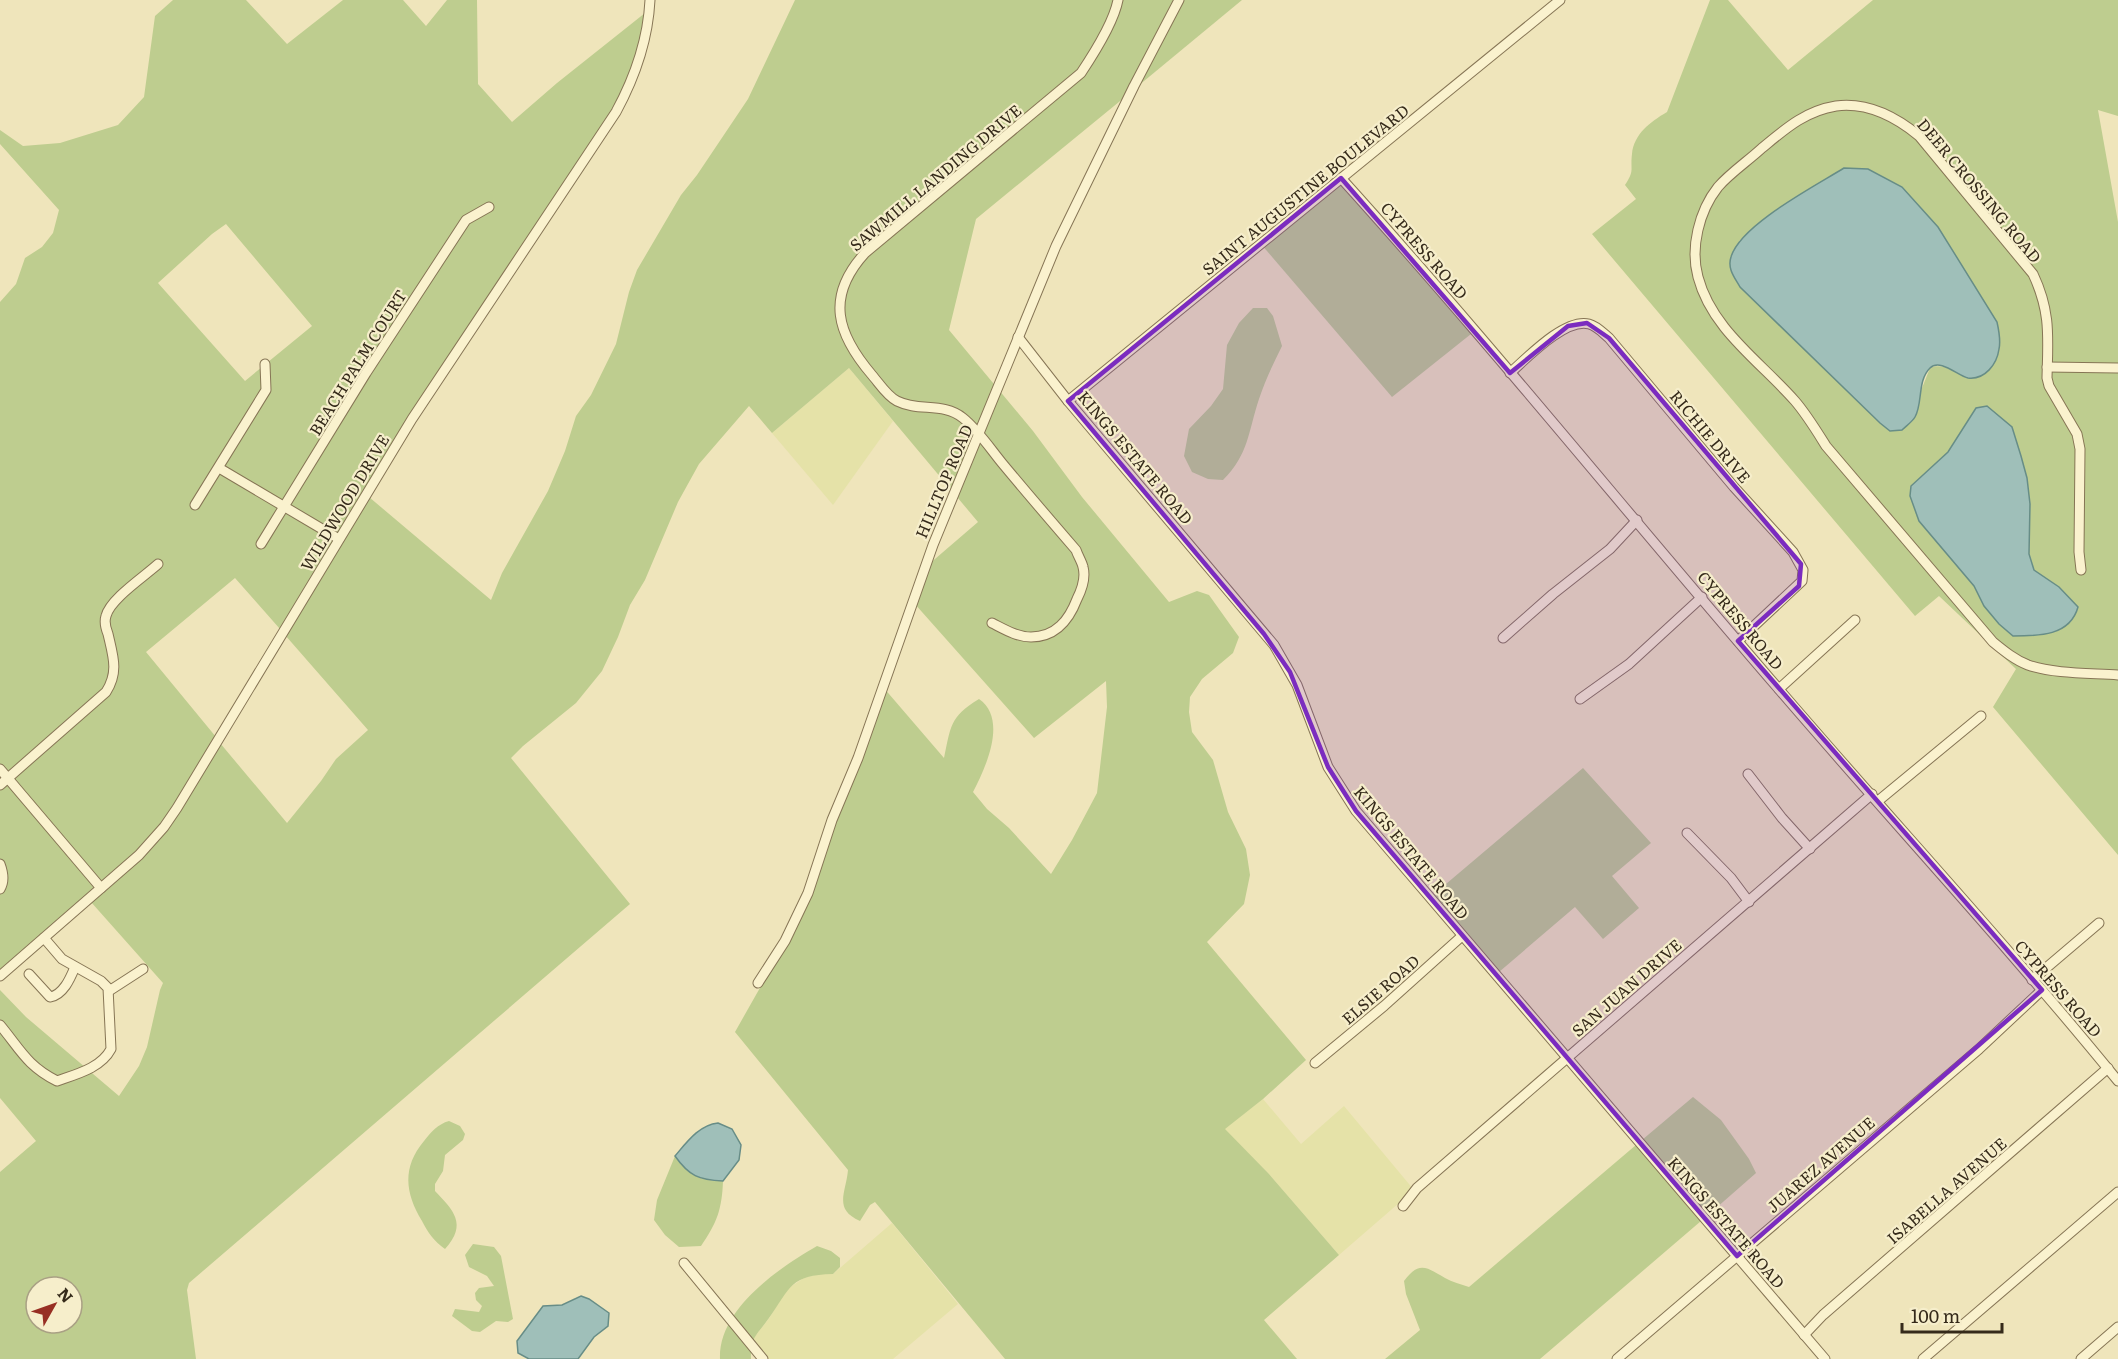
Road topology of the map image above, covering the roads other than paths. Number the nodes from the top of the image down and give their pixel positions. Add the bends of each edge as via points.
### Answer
1 (650, 0) edge
2 (1118, 0) edge
3 (1179, 0) edge
4 (1560, 0) edge
5 (1341, 178) junction
6 (489, 207) dead end
7 (1018, 337) junction
8 (265, 364) dead end
9 (2047, 367) junction
10 (2118, 368) edge
11 (1510, 373) junction
12 (1068, 401) junction
13 (979, 433) junction
14 (219, 468) junction
15 (195, 506) dead end
16 (285, 506) junction
17 (1637, 520) junction
18 (339, 539) junction
19 (261, 544) dead end
20 (158, 564) dead end
21 (2081, 570) dead end
22 (1702, 597) junction
23 (1855, 620) dead end
24 (992, 623) dead end
25 (1503, 638) dead end
26 (1738, 641) junction
27 (2118, 675) edge
28 (1779, 689) junction
29 (1580, 699) dead end
30 (1981, 716) dead end
31 (0, 769) edge
32 (1748, 774) dead end
33 (4, 781) edge
34 (1875, 797) junction
35 (1687, 832) dead end
36 (1810, 849) junction
37 (0, 864) edge
38 (101, 888) junction
39 (0, 889) edge
40 (1749, 902) junction
41 (2100, 923) dead end
42 (1462, 936) junction
43 (44, 938) junction
44 (75, 968) junction
45 (142, 969) dead end
46 (29, 974) dead end
47 (0, 976) edge
48 (2032, 980) junction
49 (758, 982) dead end
50 (2042, 990) junction
51 (109, 991) junction
52 (0, 1025) edge
53 (1567, 1058) junction
54 (1316, 1063) dead end
55 (2108, 1068) junction
56 (2118, 1081) edge
57 (2118, 1192) edge
58 (1403, 1206) dead end
59 (1737, 1256) junction
60 (684, 1263) dead end
61 (2118, 1327) edge
62 (1804, 1335) junction
63 (764, 1359) edge
64 (1617, 1359) edge
65 (1825, 1359) edge
66 (1923, 1359) edge
67 (2081, 1359) edge

1 - 18 street, WILDWOOD DRIVE via 638,64 616,112 418,410
2 - 13 street, SAWMILL LANDING DRIVE via 1081,73 865,253 848,276 842,294 841,325 847,340 894,400 949,410
3 - 7 street, HILLTOP ROAD via 1061,236
4 - 5 street, SAINT AUGUSTINE BOULEVARD
5 - 11 street, CYPRESS ROAD
5 - 12 street, SAINT AUGUSTINE BOULEVARD
6 - 16 street, BEACH PALM COURT via 466,220
7 - 12 street, KINGS ESTATE ROAD
7 - 13 street, HILLTOP ROAD
8 - 14 street via 266,390
9 - 10 street
9 - 21 street, DEER CROSSING ROAD via 2051,393 2077,434 2080,449
9 - 27 street, DEER CROSSING ROAD via 2047,316 2033,274 1918,136 1888,115 1852,105 1807,114 1728,177 1717,188 1701,219 1695,263 1704,296 1715,315 1795,400 1826,446 1993,642 2029,665
11 - 17 street, CYPRESS ROAD
11 - 26 street, RICHIE DRIVE via 1568,326 1594,325 1793,552 1803,570 1802,581
12 - 42 street, KINGS ESTATE ROAD via 1274,645 1294,678 1321,751 1346,797
13 - 24 street, SAWMILL LANDING DRIVE via 1076,550 1084,579 1070,616 1057,629 1042,636 1023,637
13 - 49 street, HILLTOP ROAD via 933,545 808,892 785,941
14 - 15 street
14 - 16 street
16 - 18 street
16 - 19 street, BEACH PALM COURT
17 - 22 street, CYPRESS ROAD
17 - 25 street via 1597,560
18 - 38 street, WILDWOOD DRIVE via 177,808 148,845
20 - 33 street via 116,601 106,616 115,663 106,692
22 - 26 street, CYPRESS ROAD
22 - 29 street via 1629,664
23 - 28 street
26 - 28 street, CYPRESS ROAD
28 - 34 street, CYPRESS ROAD
30 - 34 street, SAN JUAN DRIVE
31 - 33 street
32 - 36 street
33 - 38 street
34 - 36 street, SAN JUAN DRIVE
34 - 48 street, CYPRESS ROAD
35 - 40 street
36 - 40 street, SAN JUAN DRIVE
37 - 39 street
38 - 43 street, WILDWOOD DRIVE
40 - 53 street, SAN JUAN DRIVE
41 - 48 street
42 - 53 street, KINGS ESTATE ROAD
42 - 54 street, ELSIE ROAD
43 - 44 street
43 - 47 street, WILDWOOD DRIVE
44 - 46 street via 57,996 50,997
44 - 51 street via 101,981
45 - 51 street
48 - 50 street, CYPRESS ROAD
50 - 55 street, CYPRESS ROAD
50 - 59 street, JUAREZ AVENUE via 1979,1049
51 - 52 street via 109,1054 94,1067 57,1081 30,1063
53 - 58 street, SAN JUAN DRIVE via 1417,1188
53 - 59 street, KINGS ESTATE ROAD
55 - 56 street, CYPRESS ROAD
55 - 62 street, ISABELLA AVENUE
57 - 66 street
59 - 62 street, KINGS ESTATE ROAD
59 - 64 street, JUAREZ AVENUE
60 - 63 street
61 - 67 street
62 - 65 street, KINGS ESTATE ROAD

